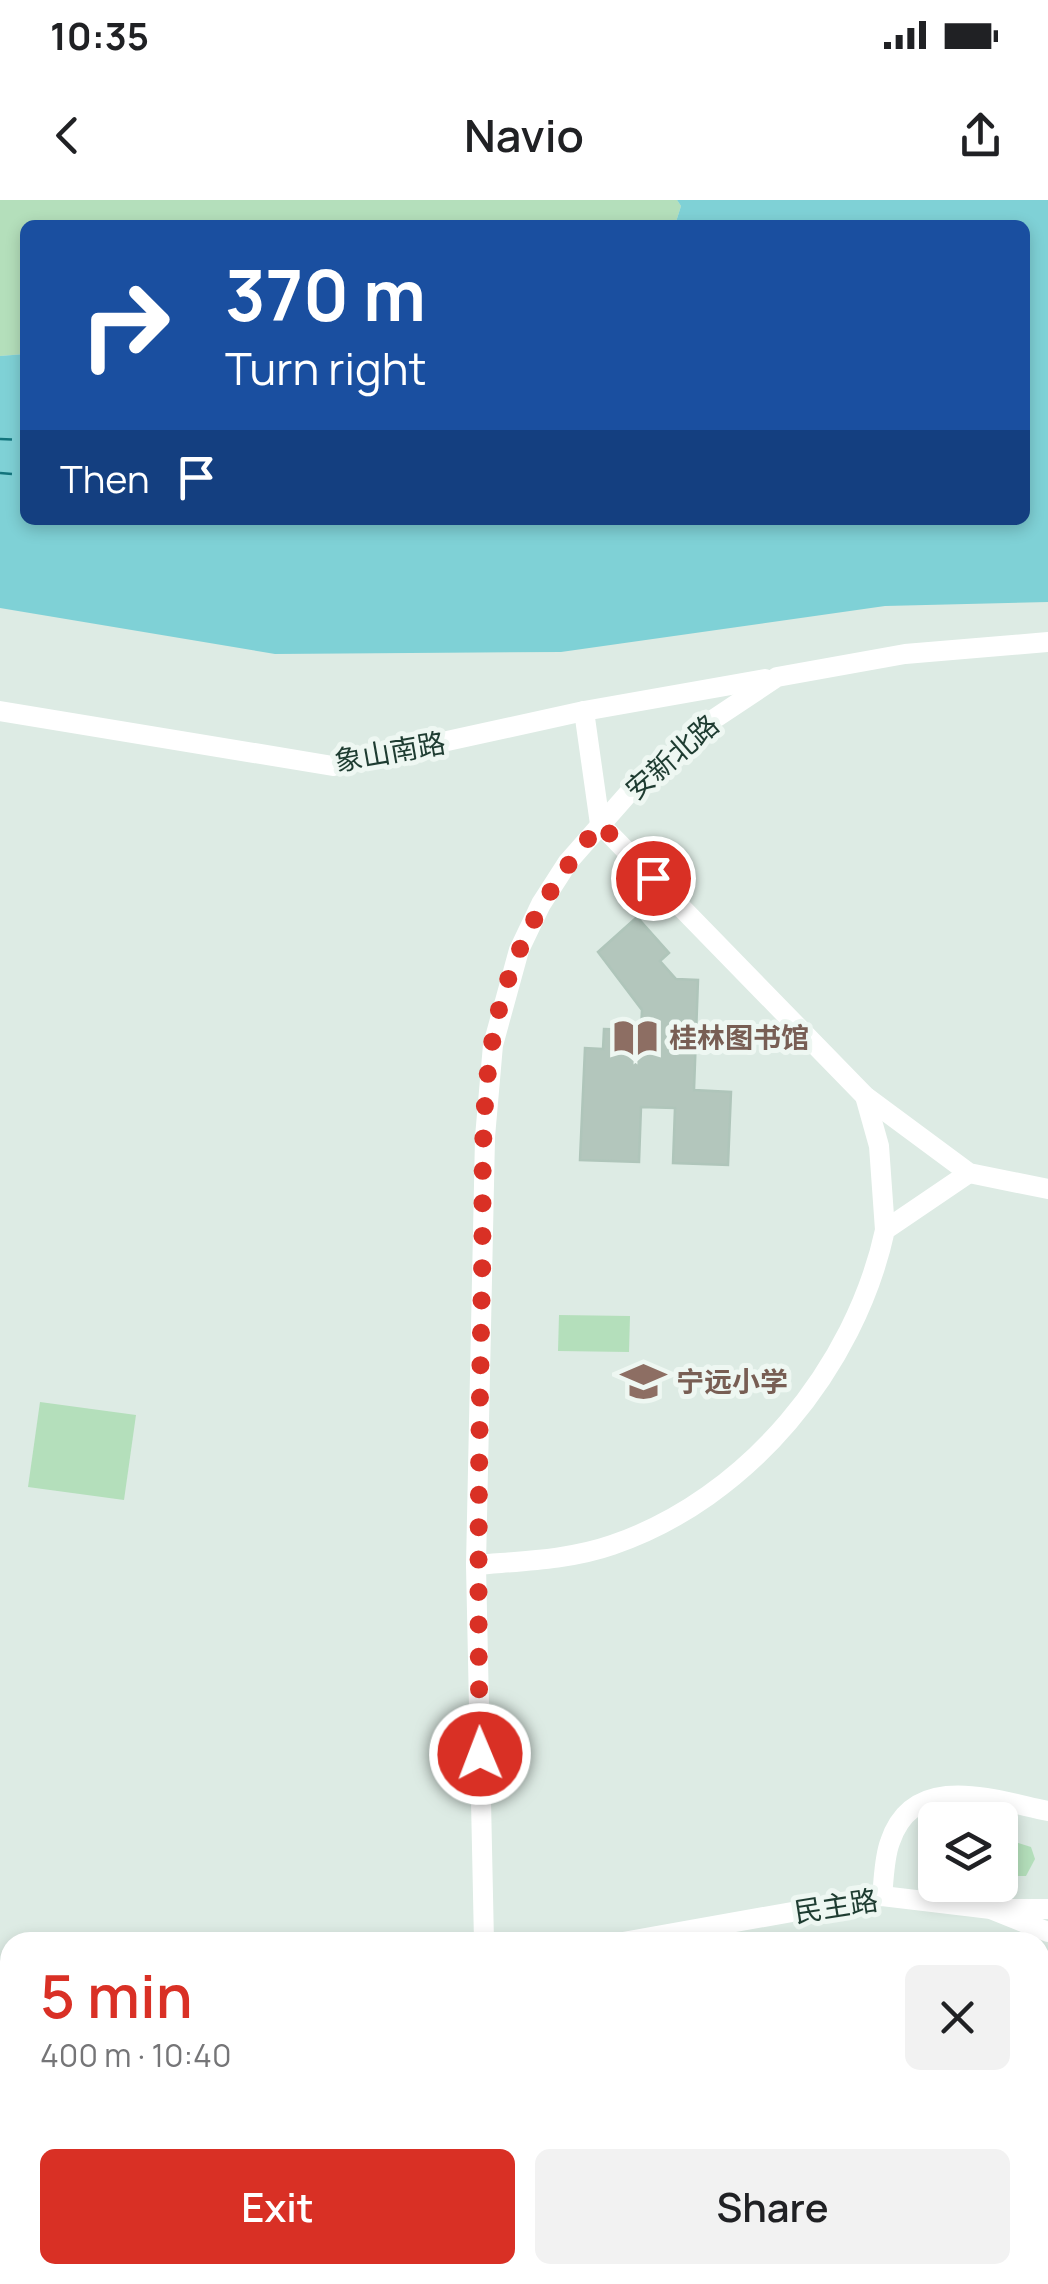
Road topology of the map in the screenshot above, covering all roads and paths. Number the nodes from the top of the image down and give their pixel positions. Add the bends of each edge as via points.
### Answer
1 (1048, 642) edge
2 (777, 677) junction
3 (0, 711) edge
4 (584, 711) junction
5 (600, 824) junction
6 (865, 1096) junction
7 (969, 1173) junction
8 (1048, 1188) edge
9 (885, 1230) junction
10 (476, 1564) junction
11 (1048, 1811) edge
12 (882, 1896) junction
13 (1048, 1908) edge
14 (991, 1910) junction
15 (484, 1932) edge
16 (679, 1932) edge
17 (1048, 1932) edge

1 - 2 street, 安新北路 via 904,654
2 - 4 street, 象山南路
2 - 5 street, 安新北路 via 699,732
3 - 4 street, 象山南路 via 333,766
4 - 5 street
5 - 6 street
5 - 10 street, 安新北路 via 541,904 502,998 493,1045 484,1137
6 - 7 street
6 - 9 street via 879,1146
7 - 8 street
7 - 9 street
9 - 10 street via 876,1272 819,1380 784,1428 738,1473 666,1522 611,1546
10 - 15 street, 安新北路
11 - 12 street via 954,1792 925,1800 902,1818 889,1843
12 - 14 street, 民主路
12 - 16 street, 民主路
13 - 14 street
14 - 17 street

